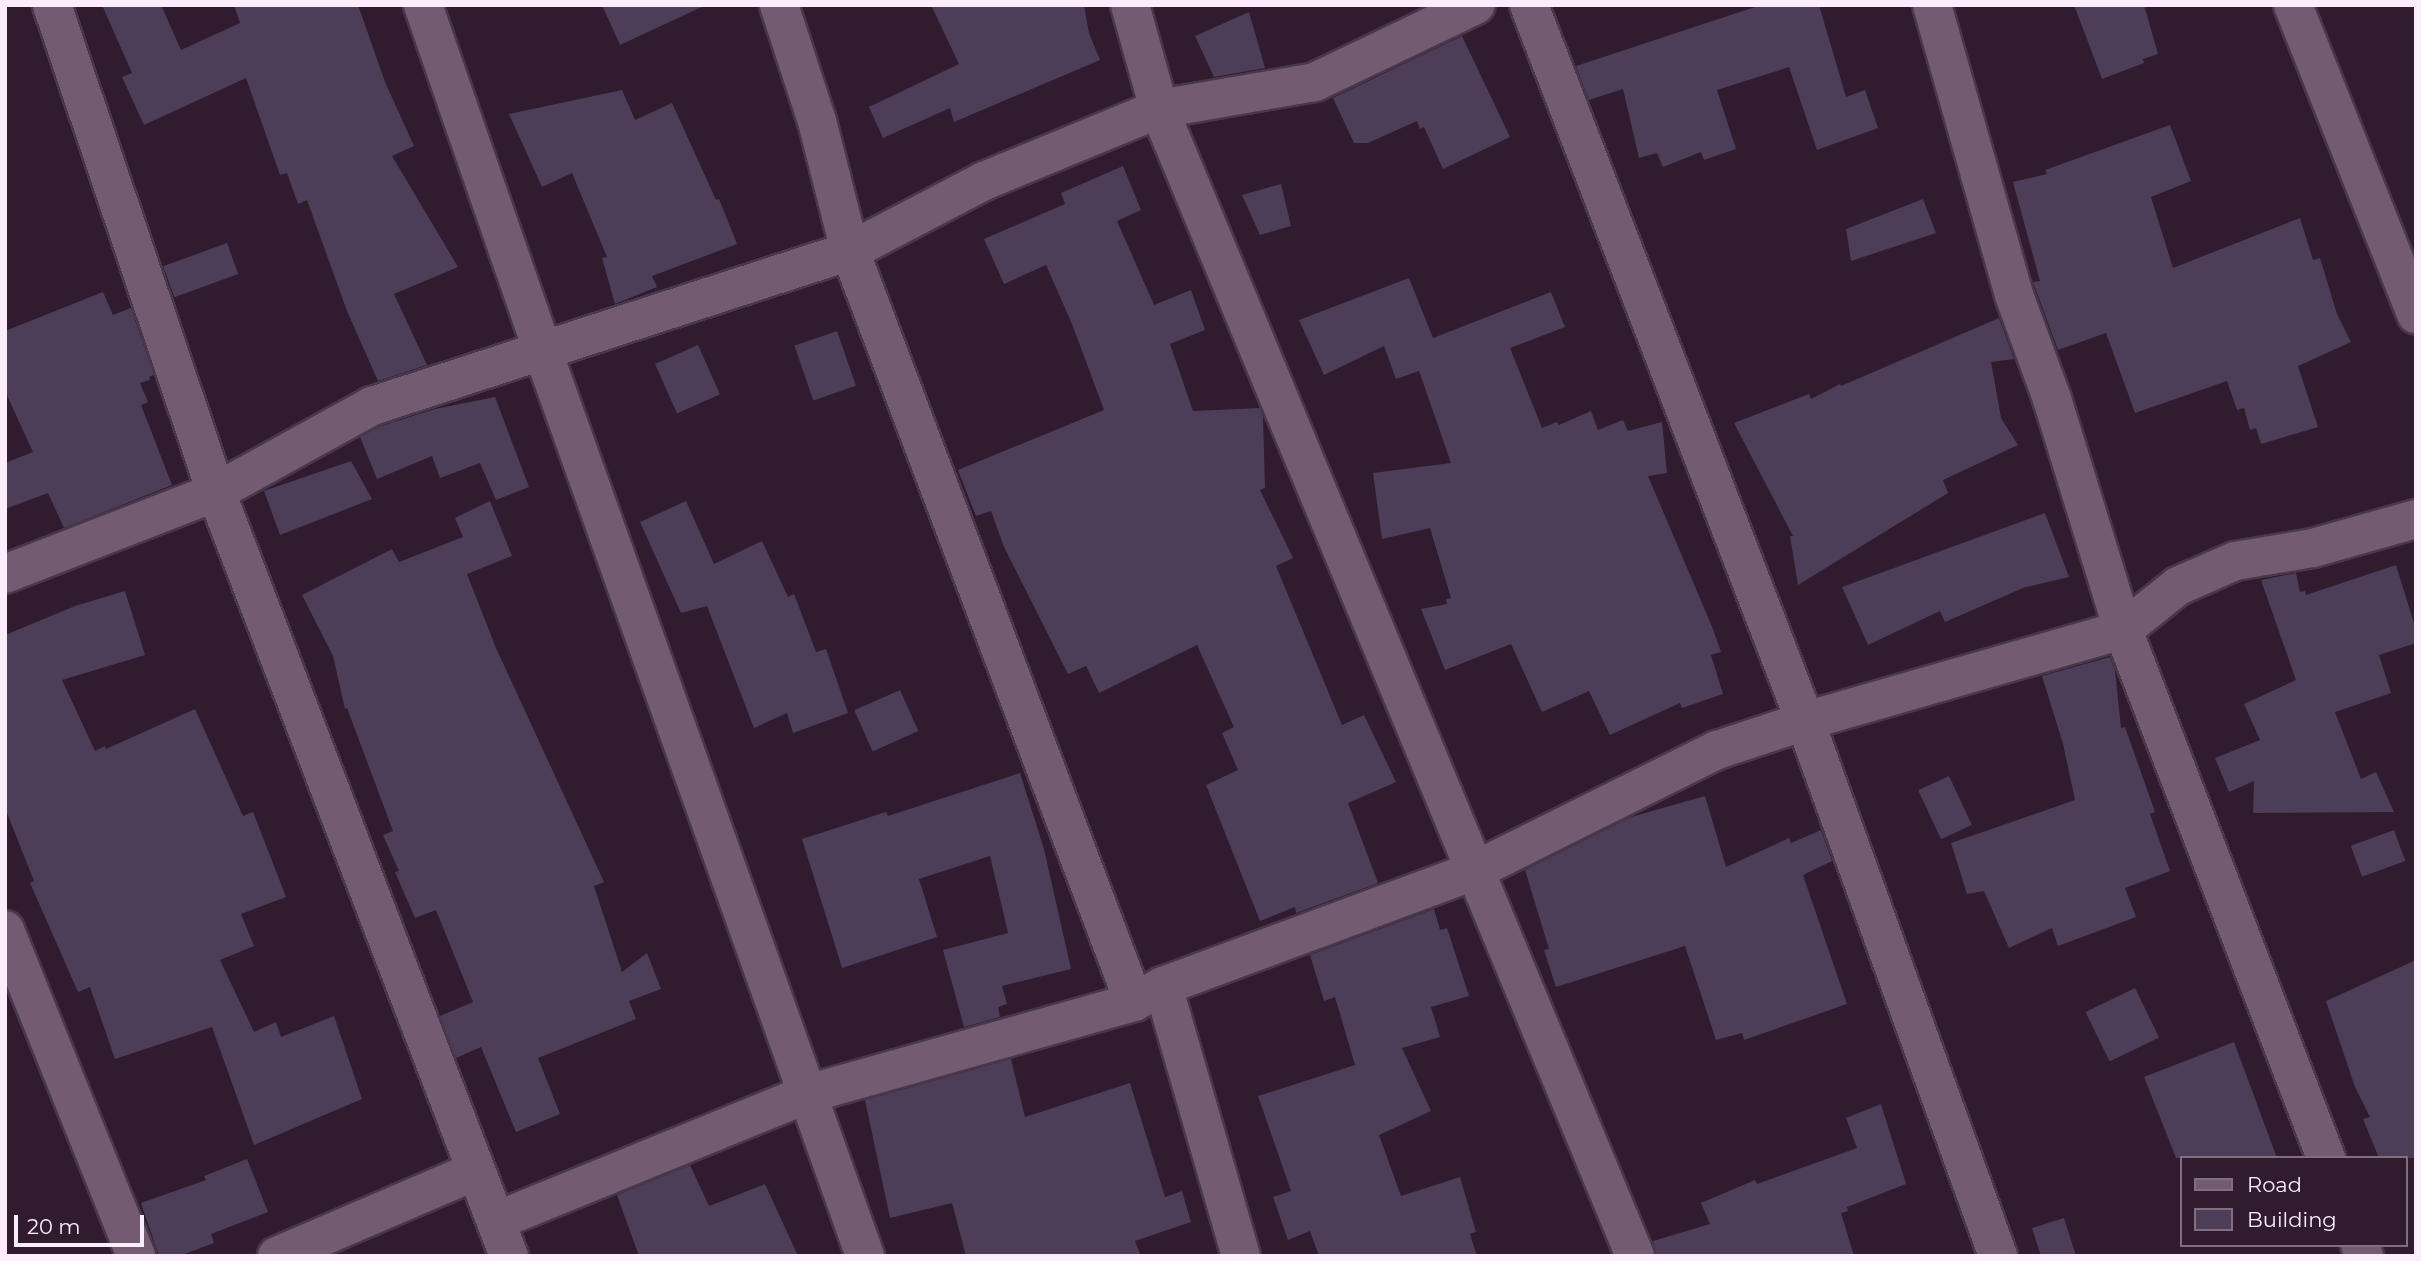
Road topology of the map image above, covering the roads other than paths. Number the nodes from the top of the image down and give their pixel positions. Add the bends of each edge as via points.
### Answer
1 (52, 5) edge
2 (424, 5) edge
3 (779, 5) edge
4 (1130, 5) edge
5 (1476, 5) edge
6 (1529, 5) edge
7 (1932, 5) edge
8 (2293, 5) edge
9 (1159, 109) junction
10 (850, 251) junction
11 (2416, 314) edge
12 (543, 352) junction
13 (216, 492) junction
14 (2416, 519) edge
15 (5, 573) edge
16 (2123, 630) junction
17 (1805, 721) junction
18 (1476, 870) junction
19 (5, 930) edge
20 (1149, 994) junction
21 (807, 1094) junction
22 (2325, 1156) edge
23 (475, 1171) junction
24 (502, 1239) edge
25 (136, 1256) edge
26 (277, 1256) edge
27 (864, 1256) edge
28 (1241, 1256) edge
29 (1635, 1256) edge
30 (1998, 1256) edge

1 - 13 street
2 - 12 street
3 - 10 street via 817,121
4 - 9 street
5 - 9 street via 1315,82
6 - 17 street
7 - 16 street via 2014,295 2052,399
8 - 11 street
9 - 10 street via 984,181
9 - 18 street
10 - 12 street
10 - 20 street
12 - 13 street via 372,407
12 - 21 street
13 - 15 street
13 - 23 street
14 - 16 street via 2313,548 2235,561 2178,586
16 - 17 street
16 - 22 street
17 - 18 street via 1717,750
17 - 30 street
18 - 20 street
18 - 29 street
19 - 25 street
20 - 21 street
20 - 28 street
21 - 24 street
21 - 27 street
23 - 24 street
23 - 26 street

